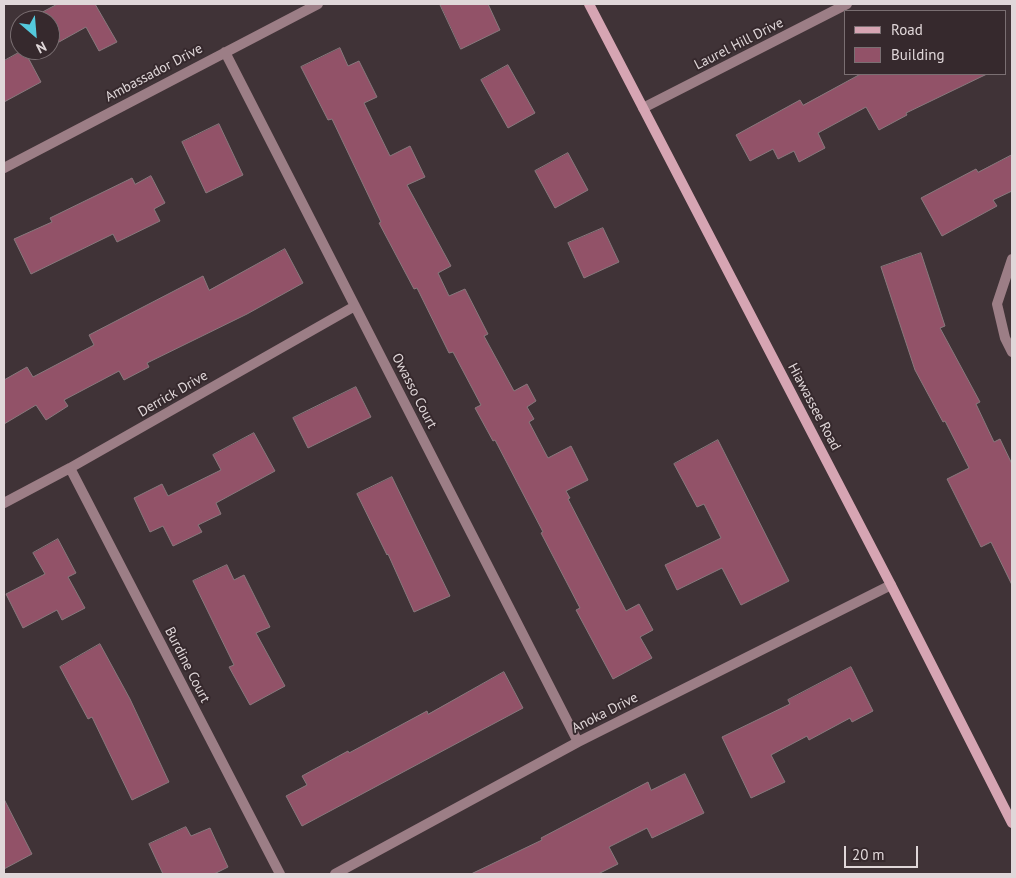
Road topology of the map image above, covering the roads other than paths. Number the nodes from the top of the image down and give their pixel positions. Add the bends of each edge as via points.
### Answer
1 (318, 4) edge
2 (589, 4) edge
3 (847, 4) edge
4 (225, 52) junction
5 (643, 108) junction
6 (4, 168) edge
7 (1012, 258) edge
8 (355, 306) junction
9 (1012, 352) edge
10 (70, 468) junction
11 (4, 503) edge
12 (891, 584) junction
13 (578, 742) junction
14 (1012, 823) edge
15 (280, 874) edge
16 (335, 874) edge

1 - 4 street, Ambassador Drive
2 - 5 main road, Hiawassee Road
3 - 5 street, Laurel Hill Drive
4 - 6 street, Ambassador Drive
4 - 8 street, Owasso Court
5 - 12 main road, Hiawassee Road
7 - 9 street via 996,304
8 - 10 street, Derrick Drive
8 - 13 street, Owasso Court
10 - 11 street, Derrick Drive
10 - 15 street, Burdine Court
12 - 13 street, Anoka Drive
12 - 14 main road, Hiawassee Road
13 - 16 street, Anoka Drive

